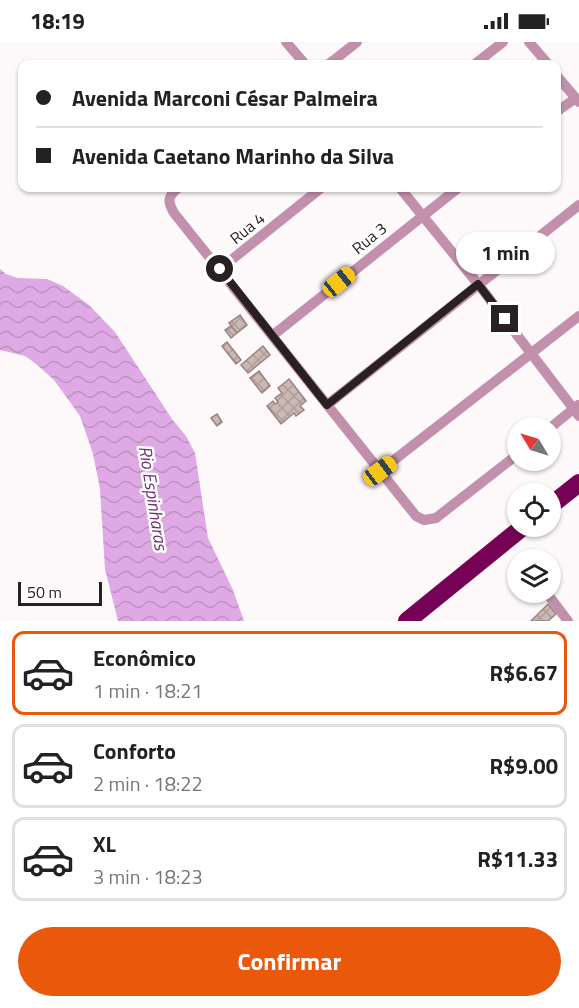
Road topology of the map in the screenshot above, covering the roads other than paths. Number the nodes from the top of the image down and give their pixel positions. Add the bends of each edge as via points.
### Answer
1 (286, 42) edge
2 (357, 42) edge
3 (503, 42) edge
4 (530, 42) edge
5 (302, 60) edge
6 (334, 60) edge
7 (480, 60) edge
8 (545, 60) edge
9 (561, 81) edge
10 (577, 100) edge
11 (561, 109) edge
12 (173, 192) edge
13 (316, 192) edge
14 (403, 192) edge
15 (453, 192) edge
16 (579, 205) edge
17 (422, 215) junction
18 (220, 269) junction
19 (478, 284) junction
20 (579, 316) edge
21 (272, 336) junction
22 (532, 354) junction
23 (327, 405) junction
24 (577, 410) edge
25 (561, 421) edge
26 (507, 463) edge
27 (380, 471) junction
28 (579, 483) edge
29 (561, 497) edge
30 (510, 537) edge
31 (554, 603) edge
32 (407, 621) edge
33 (568, 621) edge

1 - 5 street
2 - 6 street
3 - 7 street
4 - 8 street
9 - 10 street
10 - 11 street
12 - 18 street via 169,199 174,213
13 - 18 street, Rua 4
14 - 17 street
15 - 17 street, Rua 3
16 - 19 street
17 - 19 street
17 - 21 street, Rua 3
18 - 21 street
19 - 22 street
19 - 23 street
20 - 22 street
21 - 23 street
22 - 24 street
22 - 27 street
23 - 27 street
24 - 25 street
26 - 27 street via 436,518 424,520
28 - 29 highway
30 - 32 highway
31 - 33 street

